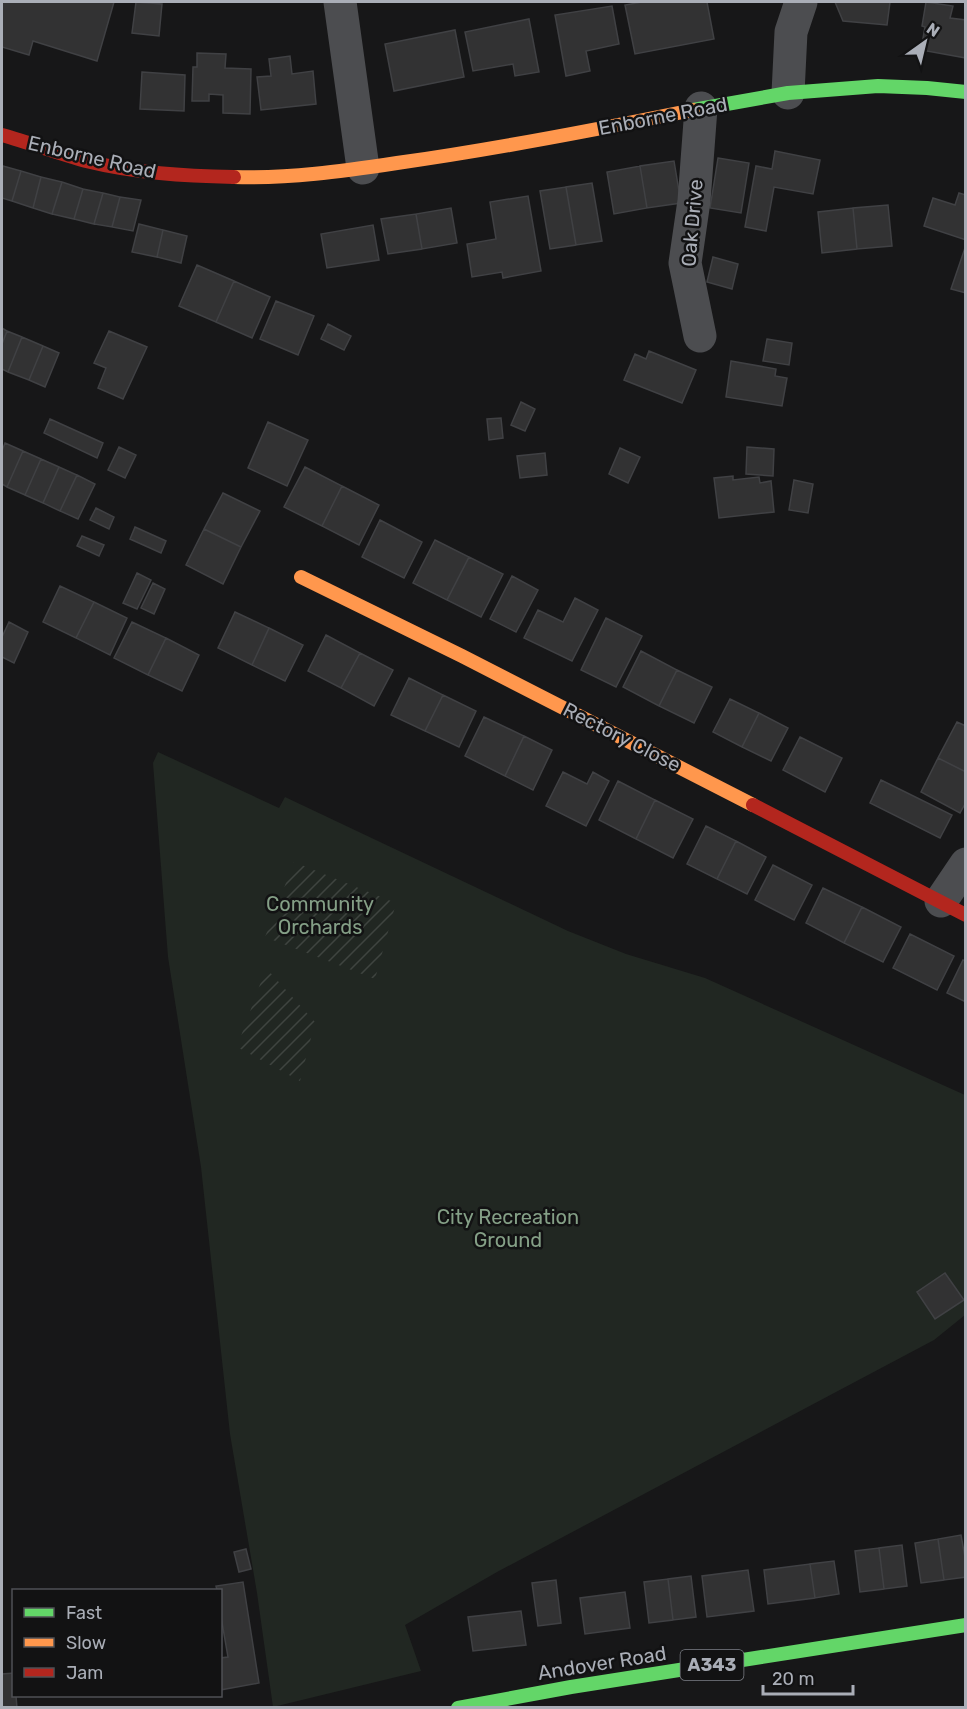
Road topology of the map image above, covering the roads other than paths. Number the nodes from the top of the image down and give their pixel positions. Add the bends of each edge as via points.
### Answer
1 (340, 2) edge
2 (801, 2) edge
3 (966, 92) edge
4 (788, 93) junction
5 (701, 108) junction
6 (2, 135) edge
7 (363, 168) junction
8 (700, 336) dead end
9 (302, 577) dead end
10 (966, 864) edge
11 (953, 908) edge
12 (966, 1625) edge
13 (458, 1707) edge

1 - 7 street
2 - 4 street via 791,32
3 - 4 street, Enborne Road via 878,86
4 - 5 street, Enborne Road
5 - 7 street, Enborne Road via 556,138
5 - 8 street, Oak Drive via 685,263
6 - 7 street, Enborne Road via 88,161 180,176 265,178
9 - 11 street, Rectory Close
10 - 11 street, Rectory Close
12 - 13 street, Andover Road / A343

